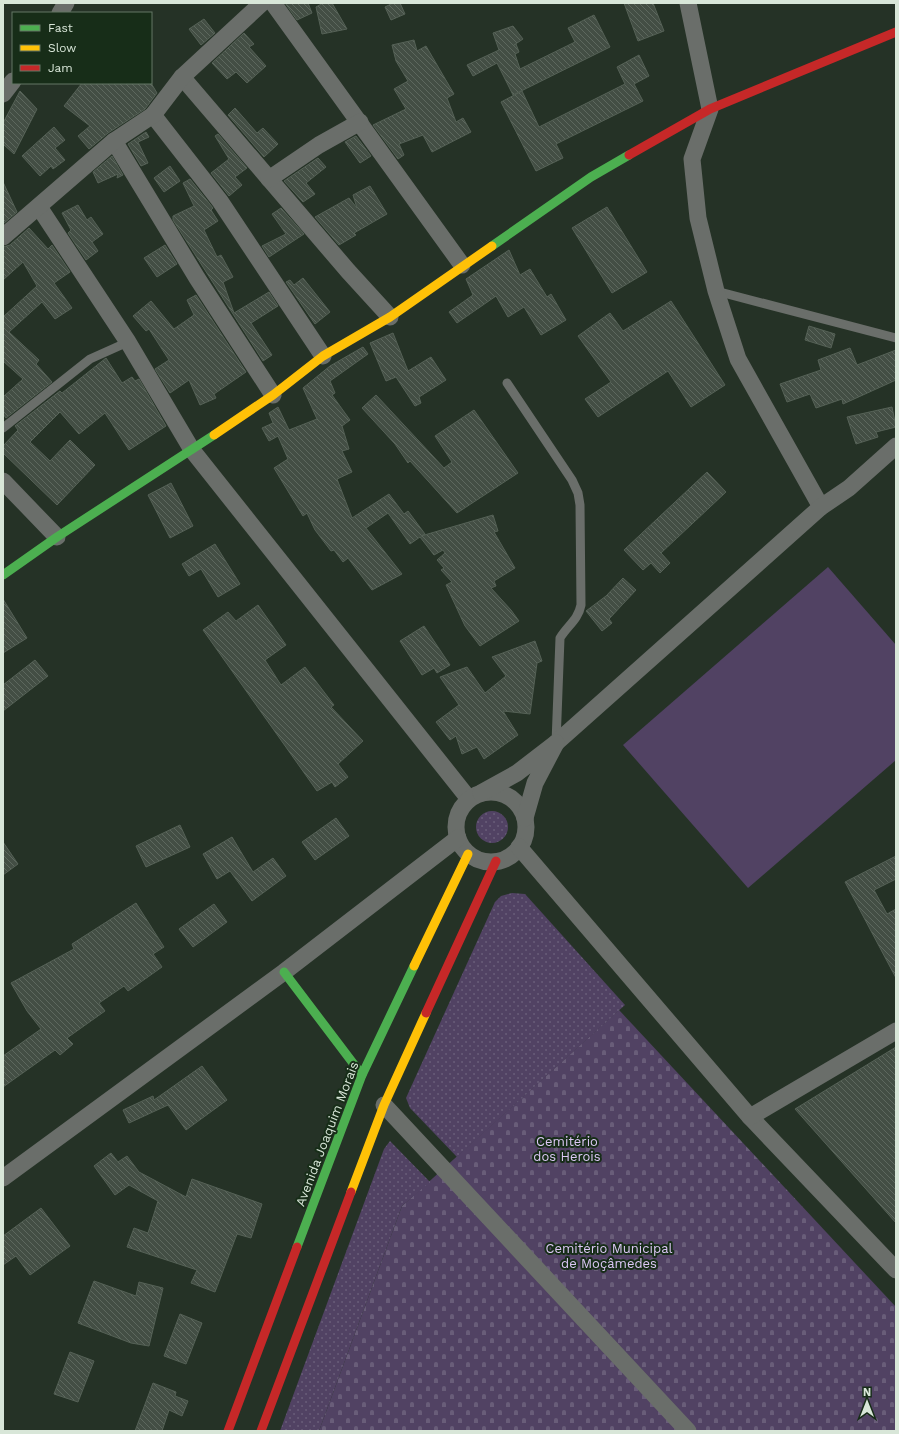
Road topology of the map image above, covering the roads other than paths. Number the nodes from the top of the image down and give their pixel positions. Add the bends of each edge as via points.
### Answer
1 (66, 3) edge
2 (262, 3) edge
3 (273, 3) edge
4 (688, 3) edge
5 (61, 12) edge
6 (896, 32) edge
7 (182, 77) junction
8 (12, 81) edge
9 (3, 94) edge
10 (710, 109) junction
11 (153, 115) junction
12 (360, 122) junction
13 (114, 141) junction
14 (269, 179) junction
15 (39, 207) junction
16 (3, 237) edge
17 (462, 265) junction
18 (716, 291) junction
19 (390, 317) junction
20 (896, 338) edge
21 (128, 342) junction
22 (323, 356) junction
23 (507, 383) dead end
24 (273, 395) junction
25 (3, 428) edge
26 (896, 446) edge
27 (192, 450) junction
28 (3, 481) edge
29 (820, 506) junction
30 (57, 537) junction
31 (3, 575) edge
32 (556, 743) junction
33 (474, 796) junction
34 (525, 818) junction
35 (458, 838) junction
36 (519, 848) junction
37 (468, 854) junction
38 (496, 862) junction
39 (284, 972) junction
40 (896, 1031) edge
41 (362, 1075) junction
42 (384, 1106) junction
43 (750, 1117) junction
44 (3, 1178) edge
45 (896, 1270) edge
46 (228, 1431) edge
47 (261, 1431) edge
48 (688, 1431) edge

1 - 5 street
2 - 7 street
3 - 12 street
4 - 10 street
6 - 10 street
7 - 11 street
7 - 14 street
8 - 9 street
10 - 17 street via 591,177
10 - 18 street via 692,159 698,218
11 - 13 street
11 - 22 street via 220,201
12 - 14 street via 319,145
12 - 17 street
13 - 15 street
13 - 24 street via 197,278
14 - 19 street
15 - 16 street
15 - 21 street
17 - 19 street
18 - 20 lane
18 - 29 street via 738,359
19 - 22 street
21 - 25 lane via 90,359
21 - 27 street
22 - 24 street
23 - 32 lane via 572,480 578,492 580,505 581,605 579,615 560,638
24 - 27 street
26 - 29 street via 848,488
27 - 30 street
27 - 33 street
28 - 30 street
29 - 32 street
30 - 31 street
32 - 33 street via 517,773
32 - 34 street via 535,783
33 - 34 street via 491,791 503,793 521,808
33 - 35 street via 461,807 457,817 455,828
34 - 36 street via 524,840
35 - 37 street
35 - 39 street
36 - 38 street via 513,854
36 - 43 street
37 - 38 street via 477,859
37 - 41 street, Avenida Joaquim Morais
38 - 42 street
39 - 41 street
39 - 44 street
40 - 43 street
41 - 46 street, Avenida Joaquim Morais
42 - 47 street
42 - 48 street
43 - 45 street

